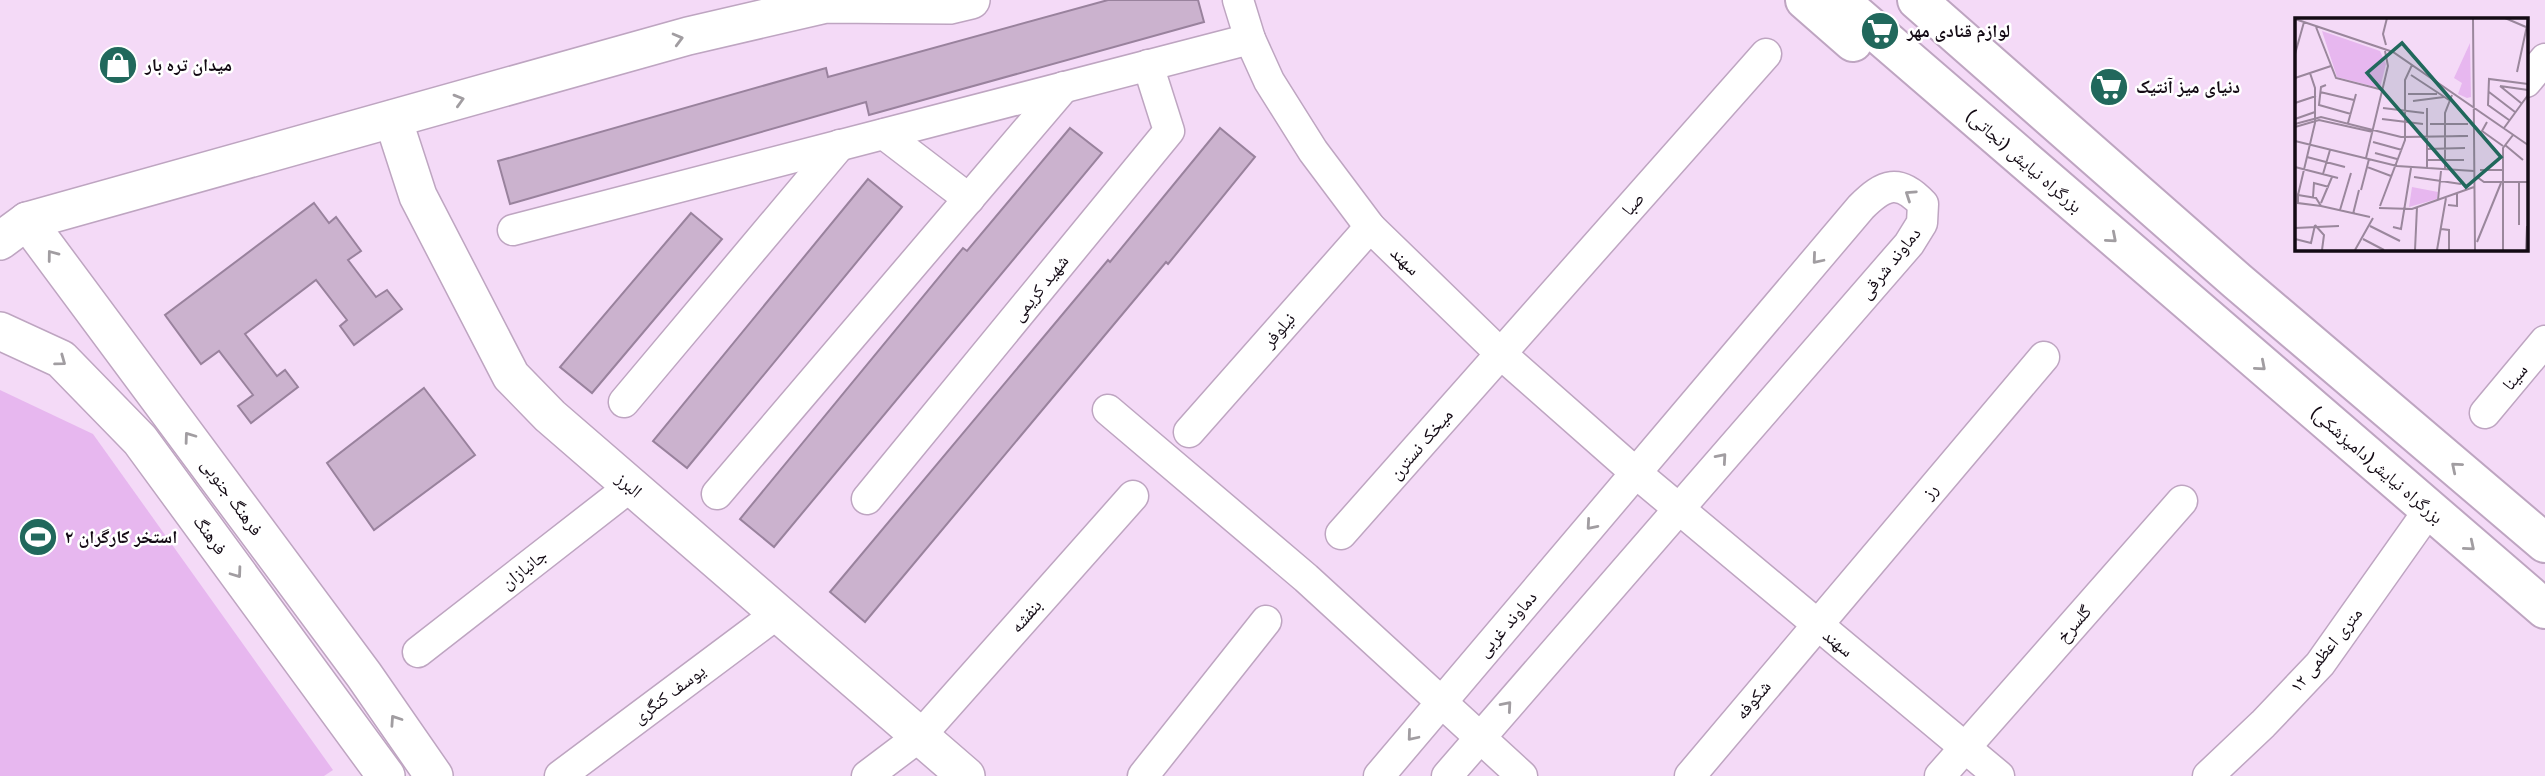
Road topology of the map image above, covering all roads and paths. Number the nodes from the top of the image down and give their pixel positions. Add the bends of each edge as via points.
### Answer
1 (971, 0) edge
2 (1238, 0) edge
3 (1805, 0) edge
4 (1839, 0) edge
5 (1917, 0) edge
6 (1943, 0) edge
7 (1250, 39) junction
8 (1766, 54) dead end
9 (2545, 60) edge
10 (1148, 65) junction
11 (2528, 80) edge
12 (1064, 87) junction
13 (393, 118) junction
14 (884, 134) junction
15 (840, 145) junction
16 (969, 199) junction
17 (9, 226) edge
18 (1370, 227) junction
19 (513, 230) dead end
20 (2237, 281) junction
21 (2209, 321) junction
22 (0, 331) edge
23 (2545, 341) edge
24 (1501, 354) junction
25 (2044, 357) dead end
26 (624, 402) dead end
27 (1108, 410) dead end
28 (2485, 413) dead end
29 (1189, 432) dead end
30 (1636, 473) junction
31 (631, 486) junction
32 (717, 494) dead end
33 (1133, 496) dead end
34 (867, 499) dead end
35 (2182, 500) dead end
36 (1678, 510) junction
37 (2429, 510) junction
38 (1341, 534) dead end
39 (2541, 537) edge
40 (2545, 609) edge
41 (778, 613) junction
42 (1266, 621) dead end
43 (1816, 625) junction
44 (418, 652) dead end
45 (1441, 701) junction
46 (920, 736) junction
47 (1479, 738) junction
48 (1965, 748) junction
49 (426, 764) edge
50 (386, 776) edge
51 (560, 776) edge
52 (867, 776) edge
53 (966, 776) edge
54 (1143, 776) edge
55 (1379, 776) edge
56 (1447, 776) edge
57 (1522, 776) edge
58 (1690, 776) edge
59 (1940, 776) edge
60 (1999, 776) edge
61 (2207, 776) edge

13 -> 1 main road via 688,36 826,4 950,5
2 - 7 street, سهند
3 - 21 highway via 2141,298
4 -> 21 highway, بزرگراه نیایش (نجاتی)
5 - 20 highway
6 - 20 highway via 2199,223
7 - 10 street
7 - 18 street, سهند via 1269,81 1312,151
8 - 24 street, صبا
9 - 11 street
10 - 12 street
10 - 34 street, شهید کریمی via 1168,131
12 - 14 street
12 - 16 street
13 - 17 main road
13 - 31 main road, البرز via 418,197 511,376
14 - 15 street
14 - 16 street
15 - 19 street
15 - 26 street
16 - 32 street
49 -> 17 main road, فرهنگ جنوبی via 364,675
18 - 24 street, سهند
18 - 29 street, نیلوفر
39 -> 20 highway
21 -> 37 highway, بزرگراه نیایش(دامپزشکی)
22 -> 50 main road, فرهنگ via 61,359 141,440
23 - 28 street, سینا
24 - 30 street, سهند
24 - 38 street, میخک نسترن
25 - 43 street, رز
27 - 45 street via 1306,578
30 - 36 street, سهند
36 -> 30 street, دماوند شرقی via 1909,244 1923,223 1923,204 1911,192 1894,186 1877,191 1861,207
30 -> 45 street, دماوند غربی
31 - 41 main road, البرز
31 - 44 street, جانبازان
33 - 46 street, بنفشه
35 - 48 street, گلسرخ
36 - 43 street, سهند
47 -> 36 street
37 -> 40 highway, بزرگراه نیایش(دامپزشکی)
37 - 61 street, ۱۲ متری اعظمی via 2320,664
41 - 46 main road, البرز
41 - 51 street, یوسف کنگری
42 - 54 street
43 - 48 street, سهند
43 - 58 street, شکوفه
45 - 47 street
45 -> 55 street, دماوند غربی
46 - 52 street, بنفشه
46 - 53 main road, البرز
47 - 56 street
47 - 57 street
48 - 59 street, گلسرخ
48 - 60 street, سهند
49 - 50 street

